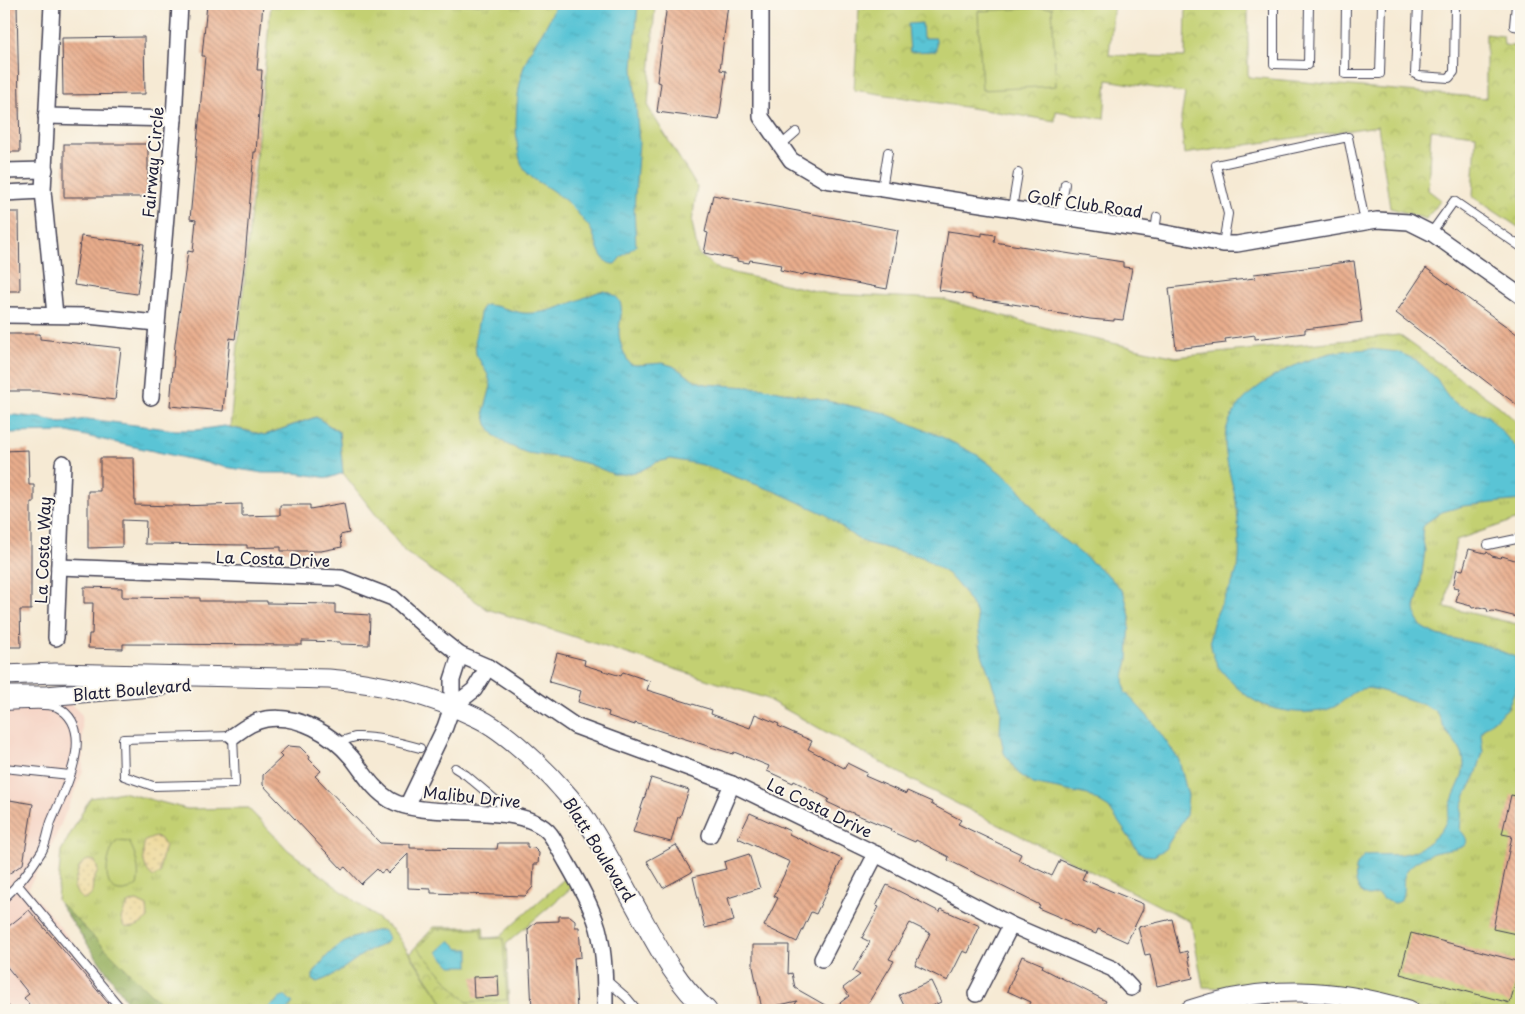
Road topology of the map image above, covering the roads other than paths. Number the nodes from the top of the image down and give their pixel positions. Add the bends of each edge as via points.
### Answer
1 (52, 4) edge
2 (180, 4) edge
3 (761, 4) edge
4 (1274, 4) edge
5 (1309, 4) edge
6 (1346, 4) edge
7 (1382, 4) edge
8 (1418, 4) edge
9 (1455, 4) edge
10 (1516, 4) edge
11 (1521, 26) edge
12 (46, 116) junction
13 (174, 119) junction
14 (796, 132) dead end
15 (781, 145) junction
16 (888, 152) dead end
17 (45, 170) junction
18 (4, 171) edge
19 (1018, 173) dead end
20 (1065, 184) dead end
21 (882, 189) junction
22 (43, 191) junction
23 (4, 193) edge
24 (1012, 209) junction
25 (1060, 217) junction
26 (1365, 222) junction
27 (1431, 233) junction
28 (1223, 244) junction
29 (1521, 247) edge
30 (1521, 296) edge
31 (4, 314) edge
32 (55, 315) junction
33 (156, 323) junction
34 (150, 397) dead end
35 (63, 463) dead end
36 (1521, 538) edge
37 (1488, 545) dead end
38 (59, 567) junction
39 (56, 638) dead end
40 (460, 655) junction
41 (488, 667) junction
42 (4, 675) edge
43 (261, 678) junction
44 (4, 696) edge
45 (4, 706) edge
46 (452, 707) junction
47 (233, 736) junction
48 (335, 742) junction
49 (420, 748) dead end
50 (4, 768) edge
51 (454, 768) dead end
52 (70, 775) junction
53 (732, 784) junction
54 (407, 806) junction
55 (515, 816) junction
56 (710, 835) dead end
57 (876, 854) junction
58 (17, 884) junction
59 (5, 895) edge
60 (1012, 925) junction
61 (822, 959) dead end
62 (605, 979) junction
63 (1132, 988) dead end
64 (976, 994) dead end
65 (122, 1010) edge
66 (606, 1010) edge
67 (637, 1010) edge
68 (707, 1010) edge
69 (1190, 1010) edge
70 (1409, 1010) edge

1 - 12 street
2 - 13 street, Fairway Circle
3 - 15 street, Golf Club Road via 761,117
4 - 5 lane via 1274,64 1308,65
6 - 7 lane via 1345,74 1380,74
8 - 9 lane via 1415,74 1449,78 1454,72
10 - 11 lane via 1514,26
12 - 13 street
12 - 17 street
13 - 33 street, Fairway Circle
14 - 15 lane
15 - 21 street, Golf Club Road via 791,160 825,180
16 - 21 lane
17 - 18 street
17 - 22 street
19 - 24 lane
20 - 25 lane
21 - 24 street, Golf Club Road
22 - 23 street
22 - 32 street
24 - 25 street, Golf Club Road
25 - 28 street, Golf Club Road via 1156,224
26 - 27 street, Golf Club Road via 1409,222
26 - 28 street, Golf Club Road
26 - 28 lane via 1348,138 1216,165 1228,214
27 - 29 lane via 1454,201
27 - 30 street, Golf Club Road
31 - 32 street
32 - 33 street
33 - 34 street, Fairway Circle
35 - 38 street, La Costa Way
36 - 37 lane
38 - 39 street, La Costa Way
38 - 40 street, La Costa Drive via 341,578 393,598
40 - 41 street, La Costa Drive
40 - 46 street via 452,680
41 - 46 street via 474,690
41 - 53 street, La Costa Drive via 575,726
42 - 43 street, Blatt Boulevard via 55,673
43 - 44 street, Blatt Boulevard via 46,696
43 - 46 street, Blatt Boulevard via 363,682 394,688
45 - 52 lane via 49,705 67,716 74,726 76,753
46 - 54 street
46 - 68 street, Blatt Boulevard via 480,719 518,745 563,789 594,833 671,968
47 - 47 lane via 123,738 124,776 153,786 234,784
47 - 48 street, Malibu Drive via 247,725 281,718 308,725
48 - 49 lane via 356,737
48 - 54 street, Malibu Drive via 351,757 368,781 390,800
50 - 52 lane
51 - 55 lane
52 - 58 lane via 44,848
53 - 56 street
53 - 57 street, La Costa Drive
54 - 55 street, Malibu Drive
55 - 62 street, Malibu Drive via 539,824 549,833 572,872 598,929
57 - 60 street, La Costa Drive
57 - 61 street
58 - 59 lane
58 - 65 lane
60 - 63 street, La Costa Drive via 1113,970
60 - 64 street
62 - 66 street, Malibu Drive
62 - 67 lane
69 - 70 street via 1286,991 1342,994

